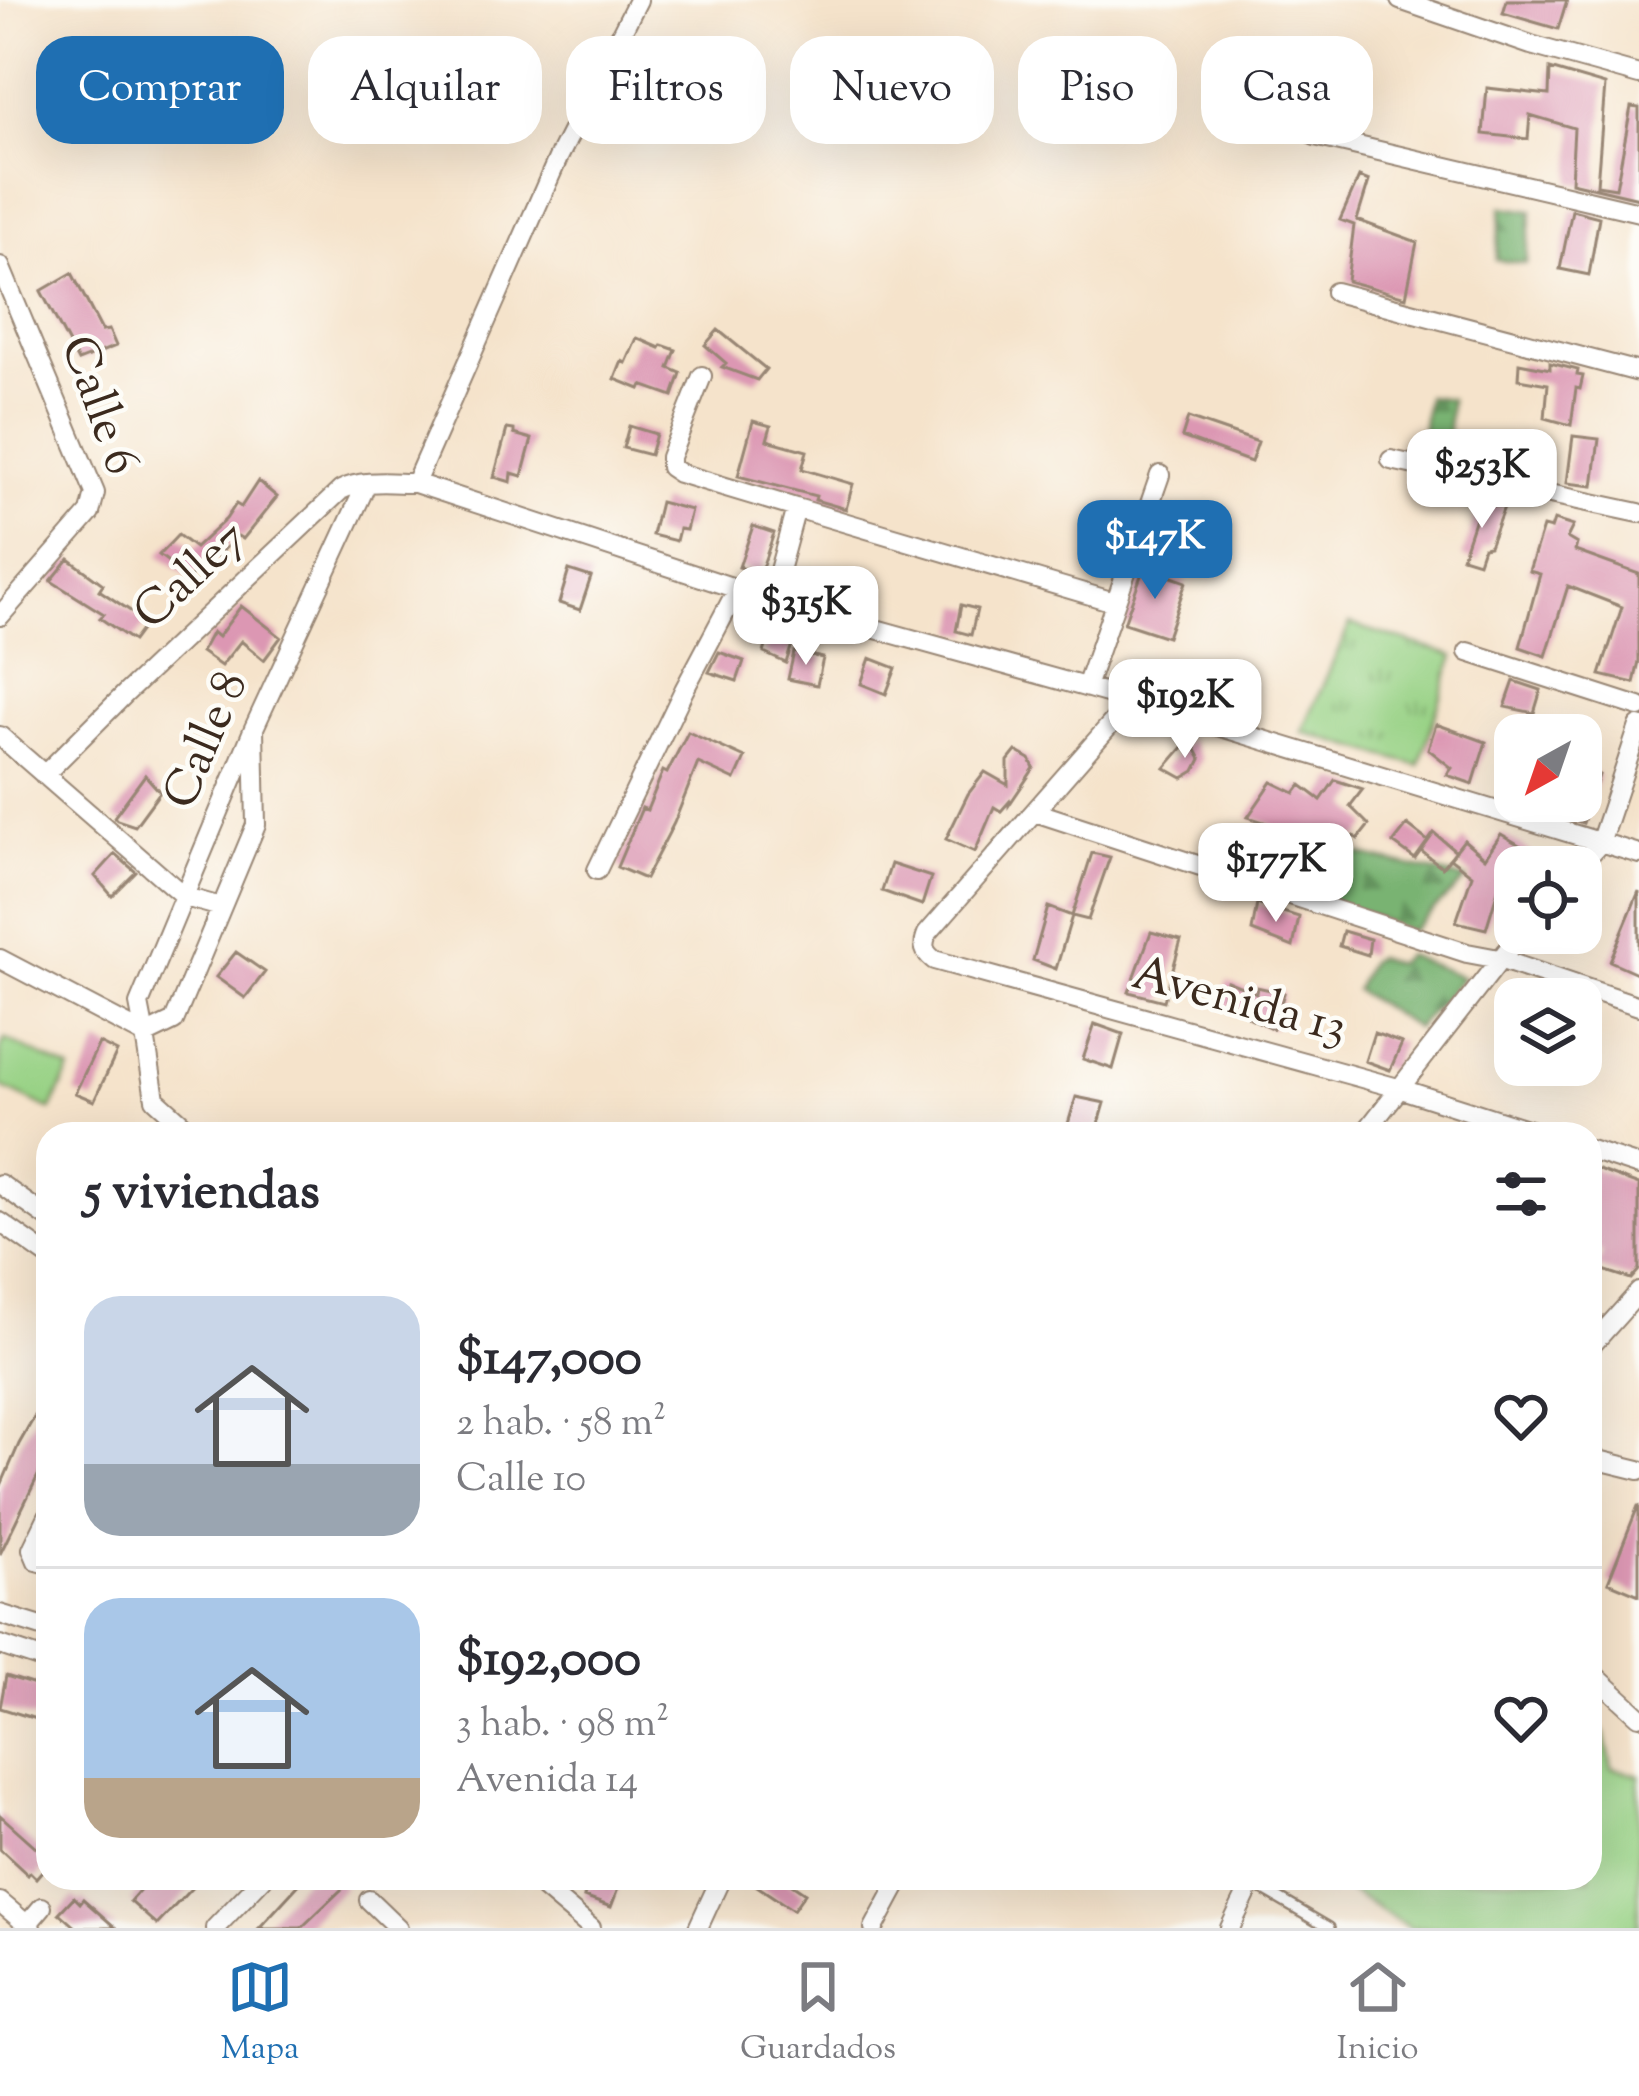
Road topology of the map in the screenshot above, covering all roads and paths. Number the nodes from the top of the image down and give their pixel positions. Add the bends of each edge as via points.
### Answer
1 (638, 0) edge
2 (1400, 0) edge
3 (1639, 75) edge
4 (1349, 144) edge
5 (1639, 212) edge
6 (0, 266) edge
7 (1335, 292) dead end
8 (1639, 372) edge
9 (702, 376) dead end
10 (1391, 460) dead end
11 (1160, 476) dead end
12 (367, 483) junction
13 (415, 483) junction
14 (796, 508) junction
15 (1639, 513) edge
16 (738, 588) junction
17 (771, 600) junction
18 (1114, 602) junction
19 (0, 616) edge
20 (1468, 652) dead end
21 (1086, 687) junction
22 (1132, 700) junction
23 (1639, 707) edge
24 (1639, 726) edge
25 (254, 728) junction
26 (0, 736) edge
27 (44, 775) junction
28 (1035, 812) junction
29 (1600, 843) junction
30 (1597, 846) edge
31 (1639, 854) edge
32 (597, 869) dead end
33 (185, 897) junction
34 (221, 907) junction
35 (1503, 954) edge
36 (0, 959) edge
37 (1499, 959) junction
38 (1639, 1006) edge
39 (145, 1035) junction
40 (1398, 1088) junction
41 (181, 1122) edge
42 (1373, 1122) edge
43 (1504, 1122) edge
44 (1602, 1154) edge
45 (1639, 1166) edge
46 (0, 1184) edge
47 (36, 1210) edge
48 (0, 1222) edge
49 (36, 1248) edge
50 (1639, 1292) edge
51 (1602, 1334) edge
52 (1602, 1461) edge
53 (1639, 1470) edge
54 (0, 1614) edge
55 (36, 1625) edge
56 (0, 1645) edge
57 (36, 1657) edge
58 (1602, 1682) edge
59 (1639, 1716) edge
60 (251, 1890) edge
61 (546, 1890) edge
62 (715, 1890) edge
63 (895, 1890) edge
64 (1249, 1890) edge
65 (1268, 1890) edge
66 (369, 1900) dead end
67 (0, 1902) edge
68 (42, 1907) dead end
69 (28, 1927) edge
70 (215, 1928) edge
71 (398, 1928) edge
72 (592, 1928) edge
73 (698, 1928) edge
74 (874, 1928) edge
75 (1230, 1928) edge
76 (1329, 1928) edge

1 - 13 street via 558,158
2 - 3 street
4 - 5 street
6 - 19 street, Calle 6 via 95,502
7 - 8 street
9 - 14 street via 670,467
10 - 15 street
11 - 18 street
12 - 13 street
12 - 25 street, Calle 8
12 - 27 street, Calle7 via 341,490
13 - 16 street
14 - 17 street
14 - 18 street
16 - 17 street
16 - 32 street
17 - 21 street
18 - 21 street
20 - 23 street
21 - 22 street
22 - 28 street
22 - 29 street
24 - 29 street
25 - 33 street, Calle 8
25 - 34 street via 256,825
26 - 27 street
27 - 33 street
28 - 37 street
28 - 40 street, Avenida 13 via 927,934 926,953
29 - 30 street
29 - 31 street
33 - 34 street
33 - 39 street, Calle 8 via 140,1004
34 - 39 street via 174,1021
35 - 37 street
36 - 39 street
37 - 38 street
37 - 40 street
39 - 41 street, Calle 8 via 155,1099
40 - 42 street
40 - 43 street, Avenida 13
44 - 45 street
46 - 47 street
48 - 49 street
50 - 51 street
52 - 53 street
54 - 55 street
56 - 57 street
58 - 59 street
60 - 70 street
61 - 72 street
62 - 73 street
63 - 74 street
64 - 75 street
65 - 76 lane
66 - 71 street
67 - 69 street
68 - 69 street

